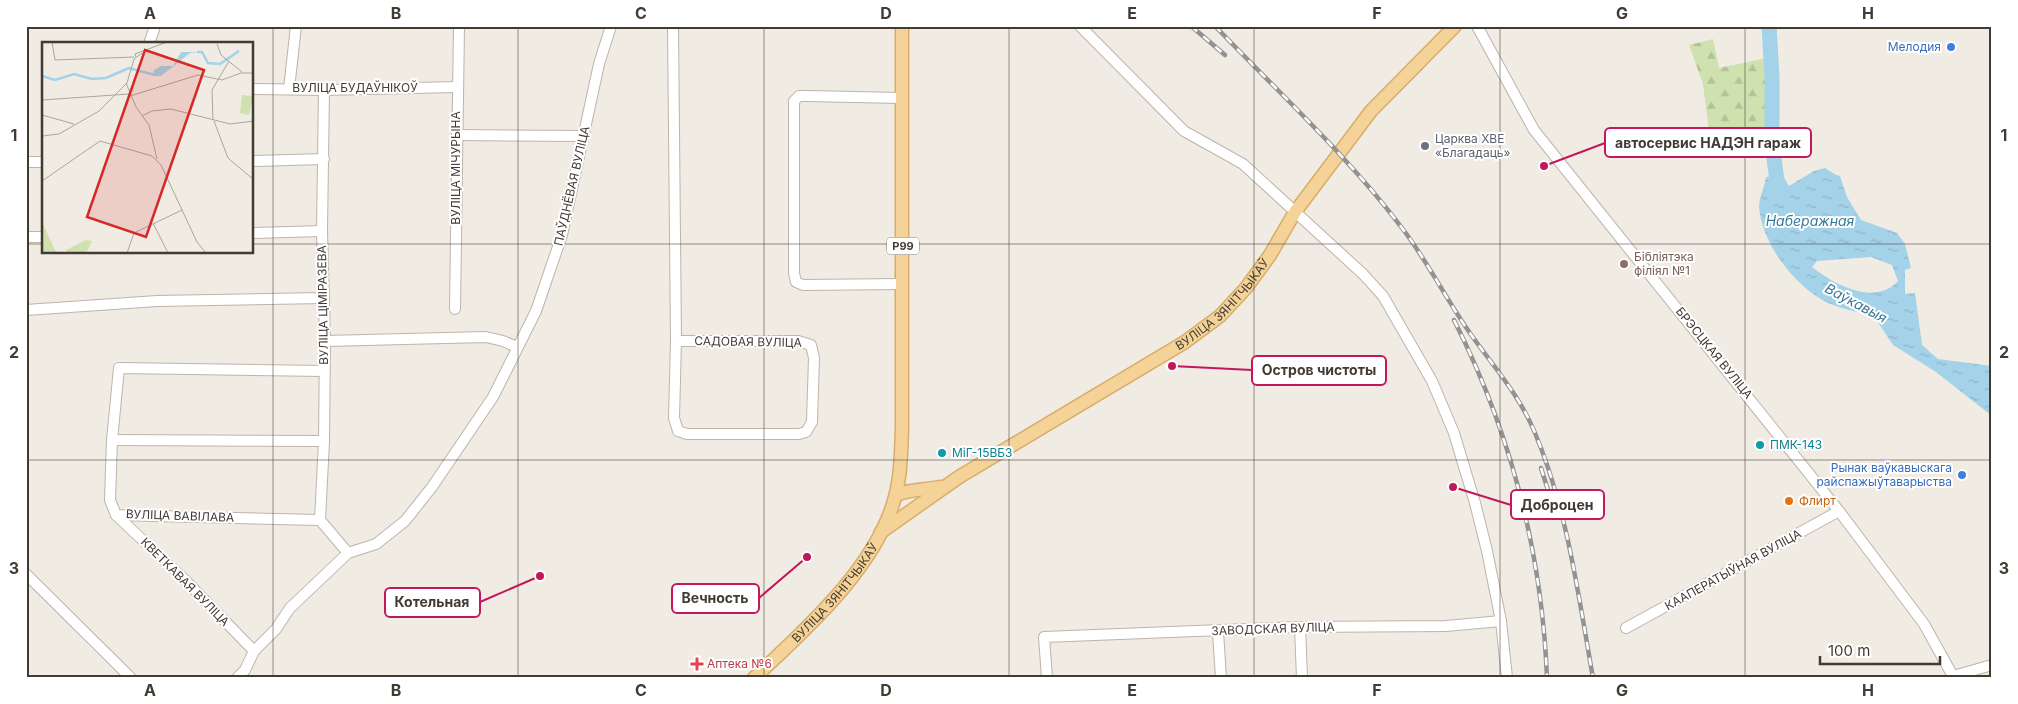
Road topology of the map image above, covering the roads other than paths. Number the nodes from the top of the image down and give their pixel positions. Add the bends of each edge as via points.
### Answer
1 (155, 26) edge
2 (296, 26) edge
3 (459, 26) edge
4 (611, 26) edge
5 (673, 26) edge
6 (902, 26) edge
7 (1080, 26) edge
8 (1456, 26) edge
9 (1477, 26) edge
10 (150, 42) edge
11 (457, 87) junction
12 (254, 89) edge
13 (288, 89) junction
14 (324, 90) junction
15 (901, 98) junction
16 (457, 135) junction
17 (584, 136) junction
18 (324, 159) junction
19 (254, 161) edge
20 (26, 162) edge
21 (42, 162) edge
22 (1295, 212) junction
23 (322, 231) junction
24 (254, 233) edge
25 (42, 237) edge
26 (26, 238) edge
27 (902, 284) junction
28 (323, 298) junction
29 (455, 309) dead end
30 (26, 310) edge
31 (324, 341) junction
32 (676, 341) junction
33 (517, 347) junction
34 (324, 371) junction
35 (112, 440) junction
36 (324, 441) junction
37 (900, 466) junction
38 (945, 486) junction
39 (918, 489) junction
40 (896, 495) junction
41 (915, 507) junction
42 (1839, 511) junction
43 (116, 514) junction
44 (320, 520) junction
45 (881, 532) junction
46 (348, 553) junction
47 (26, 574) edge
48 (1501, 621) junction
49 (1300, 628) junction
50 (1626, 628) dead end
51 (1218, 632) junction
52 (254, 651) junction
53 (1992, 665) edge
54 (1953, 677) edge
55 (131, 678) edge
56 (237, 678) edge
57 (754, 678) edge
58 (1047, 678) edge
59 (1220, 678) edge
60 (1302, 678) edge
61 (1507, 678) edge

1 - 10 street
2 - 13 street
3 - 11 street, ВУЛІЦА МІЧУРЫНА
4 - 17 street, ПАЎДНЁВАЯ ВУЛІЦА via 599,64
5 - 32 street, САДОВАЯ ВУЛІЦА
6 - 15 main road, Р99
7 - 22 street via 1184,131 1243,164
8 - 22 main road, ВУЛІЦА ЗЯНІТЧЫКАЎ via 1371,111
9 - 42 street, БРЭСЦКАЯ ВУЛІЦА via 1534,130
11 - 14 street, ВУЛІЦА БУДАЎНІКОЎ
11 - 16 street, ВУЛІЦА МІЧУРЫНА
12 - 13 street, ВУЛІЦА БУДАЎНІКОЎ
13 - 14 street, ВУЛІЦА БУДАЎНІКОЎ
14 - 18 street, ВУЛІЦА ЦІМІРАЗЕВА
15 - 27 main road, Р99
15 - 27 street via 799,96 794,101 794,264 796,282 803,284
16 - 17 street
16 - 29 street, ВУЛІЦА МІЧУРЫНА
17 - 33 street, ПАЎДНЁВАЯ ВУЛІЦА via 562,235 536,310
18 - 19 street
18 - 23 street, ВУЛІЦА ЦІМІРАЗЕВА
20 - 21 street
22 - 38 main road, ВУЛІЦА ЗЯНІТЧЫКАЎ via 1246,288 1209,326
22 - 48 street via 1383,296 1432,382 1454,433 1475,503
23 - 24 street
23 - 28 street, ВУЛІЦА ЦІМІРАЗЕВА
25 - 26 street
27 - 37 main road, Р99
28 - 30 street via 157,301
28 - 31 street, ВУЛІЦА ЦІМІРАЗЕВА
31 - 33 street via 486,337
31 - 34 street, ВУЛІЦА ЦІМІРАЗЕВА
32 - 32 street, САДОВАЯ ВУЛІЦА via 674,418 678,431 686,434 806,432 812,422 814,358 811,345 798,341
33 - 46 street, ПАЎДНЁВАЯ ВУЛІЦА via 493,397 405,521 376,544
34 - 35 street, ВУЛІЦА ВАВІЛАВА via 119,368
34 - 36 street, ВУЛІЦА ЦІМІРАЗЕВА
35 - 36 street
35 - 43 street, ВУЛІЦА ВАВІЛАВА via 110,500
36 - 44 street, ВУЛІЦА ЦІМІРАЗЕВА
37 - 39 main road via 908,481
37 - 40 main road, ВУЛІЦА ЗЯНІТЧЫКАЎ / Р99
38 - 39 main road
38 - 41 main road, ВУЛІЦА ЗЯНІТЧЫКАЎ
39 - 40 main road
40 - 41 main road via 906,505
40 - 45 main road, ВУЛІЦА ЗЯНІТЧЫКАЎ / Р99
41 - 45 main road, ВУЛІЦА ЗЯНІТЧЫКАЎ
42 - 50 street, КААПЕРАТЫЎНАЯ ВУЛІЦА
42 - 54 street, БРЭСЦКАЯ ВУЛІЦА via 1924,624
43 - 44 street, ВУЛІЦА ВАВІЛАВА
43 - 52 street, КВЕТКАВАЯ ВУЛІЦА
44 - 46 street
45 - 57 main road, ВУЛІЦА ЗЯНІТЧЫКАЎ / Р99 via 861,566 832,601
46 - 52 street via 290,608 276,629
47 - 55 street
48 - 49 street, ЗАВОДСКАЯ ВУЛІЦА via 1446,626
48 - 61 street
49 - 51 street, ЗАВОДСКАЯ ВУЛІЦА
49 - 60 street
51 - 58 street, ЗАВОДСКАЯ ВУЛІЦА via 1044,637
51 - 59 street
52 - 56 street via 245,670
53 - 54 street

